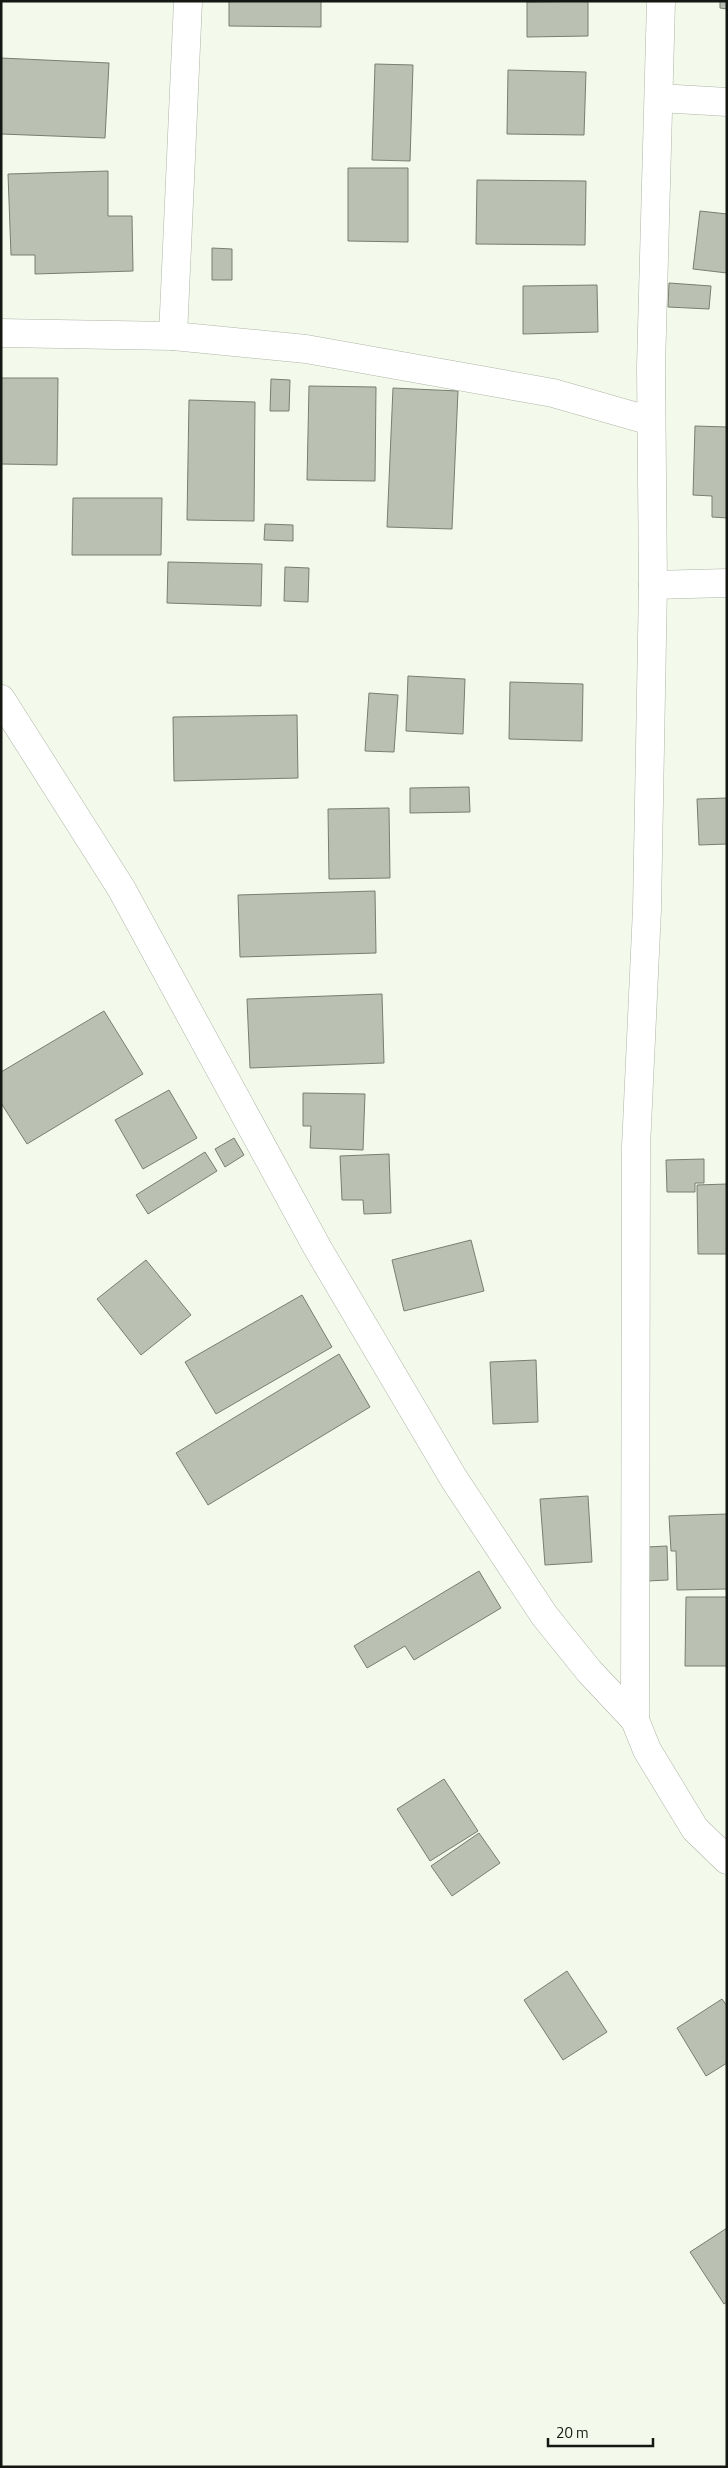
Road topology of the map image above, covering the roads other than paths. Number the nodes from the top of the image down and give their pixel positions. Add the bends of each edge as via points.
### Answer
1 (188, 1) edge
2 (661, 1) edge
3 (659, 98) junction
4 (727, 102) edge
5 (1, 332) edge
6 (173, 336) junction
7 (651, 421) junction
8 (727, 583) edge
9 (652, 585) junction
10 (1, 699) edge
11 (635, 1720) junction
12 (727, 1860) edge

1 - 6 street
2 - 3 street
3 - 4 street
3 - 7 street
5 - 6 street
6 - 7 street via 306,349 427,369 554,393
7 - 9 street
8 - 9 street
9 - 11 street via 647,909 636,1146
10 - 11 street via 121,888 317,1247 454,1479 544,1615 588,1671
11 - 12 street via 647,1750 695,1829

